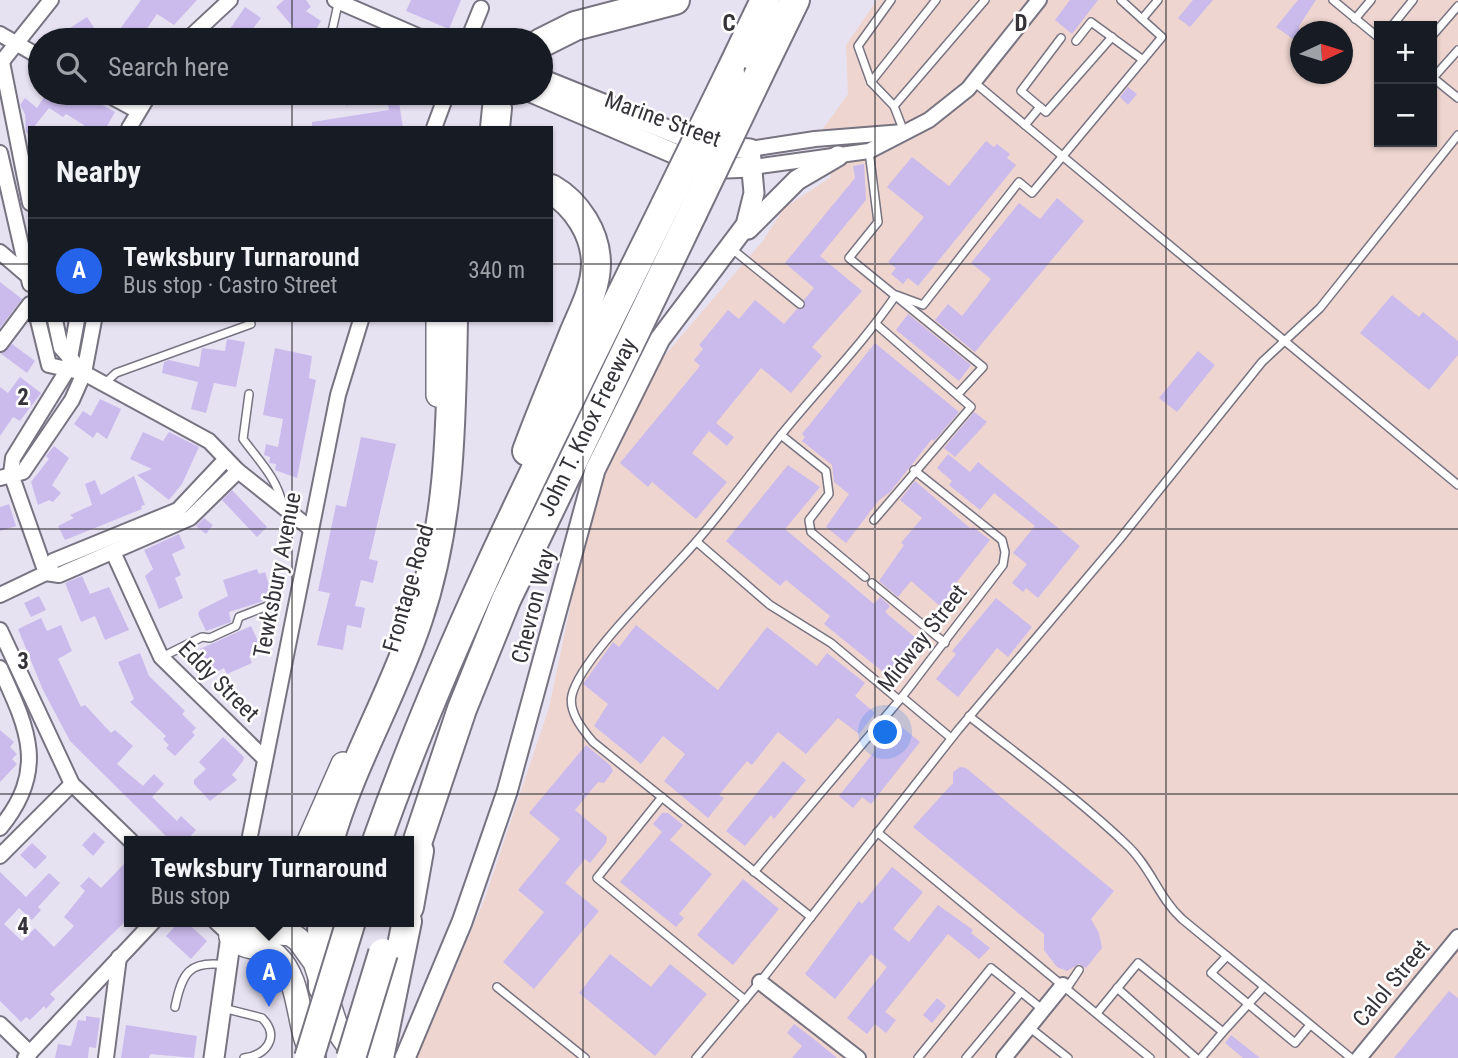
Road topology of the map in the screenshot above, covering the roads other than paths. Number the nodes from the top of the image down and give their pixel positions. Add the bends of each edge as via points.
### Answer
1 (51, 0) edge
2 (230, 0) edge
3 (675, 0) edge
4 (765, 0) edge
5 (795, 0) edge
6 (891, 0) edge
7 (936, 0) edge
8 (985, 0) edge
9 (1040, 0) edge
10 (1121, 0) edge
11 (1158, 0) edge
12 (1333, 0) edge
13 (1371, 0) edge
14 (1413, 0) edge
15 (336, 2) edge
16 (1458, 6) edge
17 (481, 8) dead end
18 (1142, 19) junction
19 (1355, 19) junction
20 (1396, 21) edge
21 (29, 28) edge
22 (200, 28) edge
23 (332, 28) edge
24 (398, 28) edge
25 (473, 28) edge
26 (28, 30) edge
27 (1437, 30) edge
28 (0, 34) edge
29 (1374, 34) edge
30 (553, 37) edge
31 (1112, 37) junction
32 (1061, 38) dead end
33 (1076, 41) dead end
34 (17, 44) junction
35 (28, 50) edge
36 (1458, 50) edge
37 (1143, 60) junction
38 (1, 63) edge
39 (1437, 72) edge
40 (1437, 81) edge
41 (871, 82) junction
42 (974, 82) junction
43 (553, 84) edge
44 (1458, 98) edge
45 (553, 102) edge
46 (127, 105) edge
47 (142, 105) edge
48 (443, 105) edge
49 (894, 106) junction
50 (1040, 107) junction
51 (138, 111) junction
52 (1025, 125) junction
53 (130, 126) edge
54 (435, 126) edge
55 (904, 132) junction
56 (1458, 135) edge
57 (866, 152) junction
58 (0, 153) edge
59 (838, 156) junction
60 (751, 158) junction
61 (1062, 158) junction
62 (553, 190) edge
63 (28, 193) edge
64 (553, 203) edge
65 (679, 209) junction
66 (592, 242) junction
67 (733, 246) junction
68 (0, 252) edge
69 (28, 276) edge
70 (28, 279) edge
71 (895, 295) junction
72 (800, 304) dead end
73 (28, 307) edge
74 (38, 322) edge
75 (55, 322) edge
76 (77, 322) edge
77 (94, 322) edge
78 (360, 322) edge
79 (438, 322) edge
80 (453, 322) edge
81 (251, 324) dead end
82 (876, 324) junction
83 (1284, 343) junction
84 (0, 344) edge
85 (68, 364) junction
86 (93, 379) junction
87 (249, 394) dead end
88 (958, 394) junction
89 (781, 435) junction
90 (226, 459) junction
91 (914, 470) junction
92 (238, 471) junction
93 (6, 476) edge
94 (1458, 485) edge
95 (284, 510) junction
96 (874, 520) dead end
97 (311, 529) junction
98 (697, 542) junction
99 (113, 552) junction
100 (46, 573) junction
101 (865, 577) dead end
102 (872, 583) dead end
103 (0, 595) edge
104 (270, 606) dead end
105 (0, 630) edge
106 (945, 643) junction
107 (161, 657) junction
108 (0, 668) edge
109 (439, 677) junction
110 (900, 698) junction
111 (969, 716) junction
112 (951, 738) junction
113 (265, 759) junction
114 (72, 784) junction
115 (662, 797) junction
116 (424, 819) junction
117 (0, 828) edge
118 (877, 832) junction
119 (126, 836) edge
120 (250, 836) edge
121 (311, 836) edge
122 (331, 836) edge
123 (379, 836) edge
124 (414, 851) edge
125 (0, 856) edge
126 (754, 872) junction
127 (414, 878) edge
128 (811, 917) junction
129 (148, 927) edge
130 (227, 927) edge
131 (228, 927) edge
132 (232, 927) edge
133 (322, 927) edge
134 (349, 927) edge
135 (390, 927) edge
136 (406, 927) edge
137 (291, 928) edge
138 (1458, 937) edge
139 (1227, 956) junction
140 (119, 957) junction
141 (227, 965) junction
142 (1079, 970) dead end
143 (760, 982) junction
144 (293, 986) junction
145 (1065, 986) junction
146 (497, 987) dead end
147 (1264, 987) junction
148 (323, 988) junction
149 (1117, 988) junction
150 (1021, 992) junction
151 (745, 1000) junction
152 (1248, 1005) junction
153 (175, 1007) dead end
154 (220, 1007) junction
155 (1043, 1010) junction
156 (1097, 1013) junction
157 (0, 1024) edge
158 (1310, 1025) junction
159 (1029, 1027) junction
160 (1223, 1032) junction
161 (27, 1056) edge
162 (106, 1058) edge
163 (214, 1058) edge
164 (244, 1058) edge
165 (311, 1058) edge
166 (351, 1058) edge
167 (357, 1058) edge
168 (379, 1058) edge
169 (405, 1058) edge
170 (585, 1058) edge
171 (696, 1058) edge
172 (858, 1058) edge
173 (918, 1058) edge
174 (966, 1058) edge
175 (1004, 1058) edge
176 (1068, 1058) edge
177 (1150, 1058) edge
178 (1198, 1058) edge
179 (1351, 1058) edge
180 (1359, 1058) edge

1 - 21 street
2 - 22 street
3 - 30 highway via 575,26
4 - 65 highway, John T. Knox Freeway, bridge via 730,74
5 - 65 highway, John T. Knox Freeway, bridge via 759,74
6 - 41 lane via 858,46
7 - 41 lane
8 - 49 lane
9 - 42 street
10 - 18 lane
11 - 18 lane
12 - 19 lane
13 - 19 lane
14 - 20 lane
15 - 23 lane
15 - 24 street
16 - 27 lane
17 - 25 street
18 - 37 lane via 1162,37
19 - 29 lane
26 - 34 street
28 - 34 street
31 - 33 lane via 1091,22
31 - 37 lane
31 - 50 lane via 1046,112
32 - 50 lane via 1021,91
34 - 35 street
34 - 38 street
36 - 39 lane
37 - 61 lane
38 - 63 street
40 - 44 lane
41 - 49 lane
42 - 52 lane
42 - 55 street via 942,113
43 - 60 street, Marine Street via 705,145
45 - 60 street, Marine Street via 687,159 719,167
46 - 51 street
47 - 51 street
48 - 54 street
49 - 55 lane
50 - 52 lane
51 - 53 street
52 - 61 lane
55 - 57 street
55 - 60 street, Marine Street via 844,137
56 - 83 lane via 1320,308
57 - 59 street, Marine Street
57 - 71 lane via 878,222 849,258
58 - 69 street
59 - 60 street, Marine Street
59 - 67 street via 790,186
60 - 67 street, Chevron Way via 752,209
61 - 71 lane via 1032,193 1019,182 923,305
61 - 83 lane
62 - 66 highway via 573,206
64 - 66 highway via 576,219
65 - 109 highway, John T. Knox Freeway via 502,538
65 - 116 highway, John T. Knox Freeway via 510,591
66 - 109 highway via 596,267 589,297
67 - 72 lane
67 - 169 street, Chevron Way via 653,350 595,470 508,792 462,922
68 - 70 street
71 - 82 lane
71 - 88 lane via 983,367
73 - 84 street
74 - 85 street via 49,365
75 - 85 street
76 - 85 street
77 - 86 street
78 - 97 street, Tewksbury Avenue via 338,395
79 - 121 main road, Frontage Road via 435,466 417,572 393,648
80 - 122 highway via 450,457 435,561 414,631
81 - 86 lane
82 - 88 lane
82 - 89 lane
83 - 94 lane
83 - 111 lane via 1262,362
85 - 86 street
85 - 93 street
86 - 90 street via 209,441
86 - 93 street via 72,400 23,472
87 - 95 lane via 243,439 279,488
88 - 91 lane via 971,407
89 - 98 lane
89 - 101 lane via 825,471 829,494 809,520 811,532
90 - 92 street
90 - 100 street via 178,510 53,561
91 - 96 lane
91 - 106 lane, Midway Street via 1002,540 1005,552 1003,565
92 - 95 street
92 - 99 street via 190,518
93 - 100 street
95 - 97 street
97 - 113 street, Tewksbury Avenue
98 - 110 lane via 769,605 831,643
98 - 115 lane via 604,645 581,674 571,698 578,725 593,742
99 - 100 street via 59,575
99 - 107 street, Eddy Street
100 - 103 street
102 - 106 lane
104 - 107 lane via 239,617 236,626 228,630
105 - 114 street
106 - 110 lane, Midway Street
107 - 113 street, Eddy Street
108 - 117 street via 26,723 30,744 17,808
109 - 123 highway, John T. Knox Freeway
110 - 112 lane
110 - 126 lane, Midway Street
111 - 112 lane
111 - 139 lane via 1129,847 1164,902
112 - 118 lane
113 - 120 street, Tewksbury Avenue
114 - 119 street
114 - 125 street
115 - 126 lane
115 - 151 lane via 597,878
116 - 124 highway, John T. Knox Freeway
116 - 127 highway
118 - 128 lane
118 - 145 lane
126 - 128 lane
128 - 143 lane
129 - 140 street
130 - 141 street
131 - 144 main road via 245,945 276,956
132 - 137 main road
133 - 148 highway
134 - 165 highway, bridge
135 - 166 highway, bridge
136 - 168 highway
137 - 144 main road
137 - 148 main road via 308,950
138 - 180 street, Calol Street
139 - 147 lane
139 - 152 lane via 1211,974
140 - 161 street
140 - 162 street
141 - 153 lane via 205,962 194,967 180,981
141 - 154 street
142 - 145 lane
143 - 151 lane
143 - 172 street
144 - 165 main road
145 - 155 street
145 - 156 lane
146 - 170 lane
147 - 152 lane
147 - 158 lane
148 - 167 main road via 337,1029
149 - 156 lane
149 - 160 lane via 1138,963
149 - 178 lane
150 - 155 lane
150 - 173 lane via 991,968
150 - 174 lane
151 - 171 lane
152 - 158 lane via 1295,1043
152 - 160 lane
154 - 163 street
154 - 164 lane via 255,1015 267,1023 270,1045 258,1055
155 - 159 street
156 - 177 lane
157 - 161 street
158 - 179 lane
159 - 175 street
159 - 176 lane
160 - 178 lane

